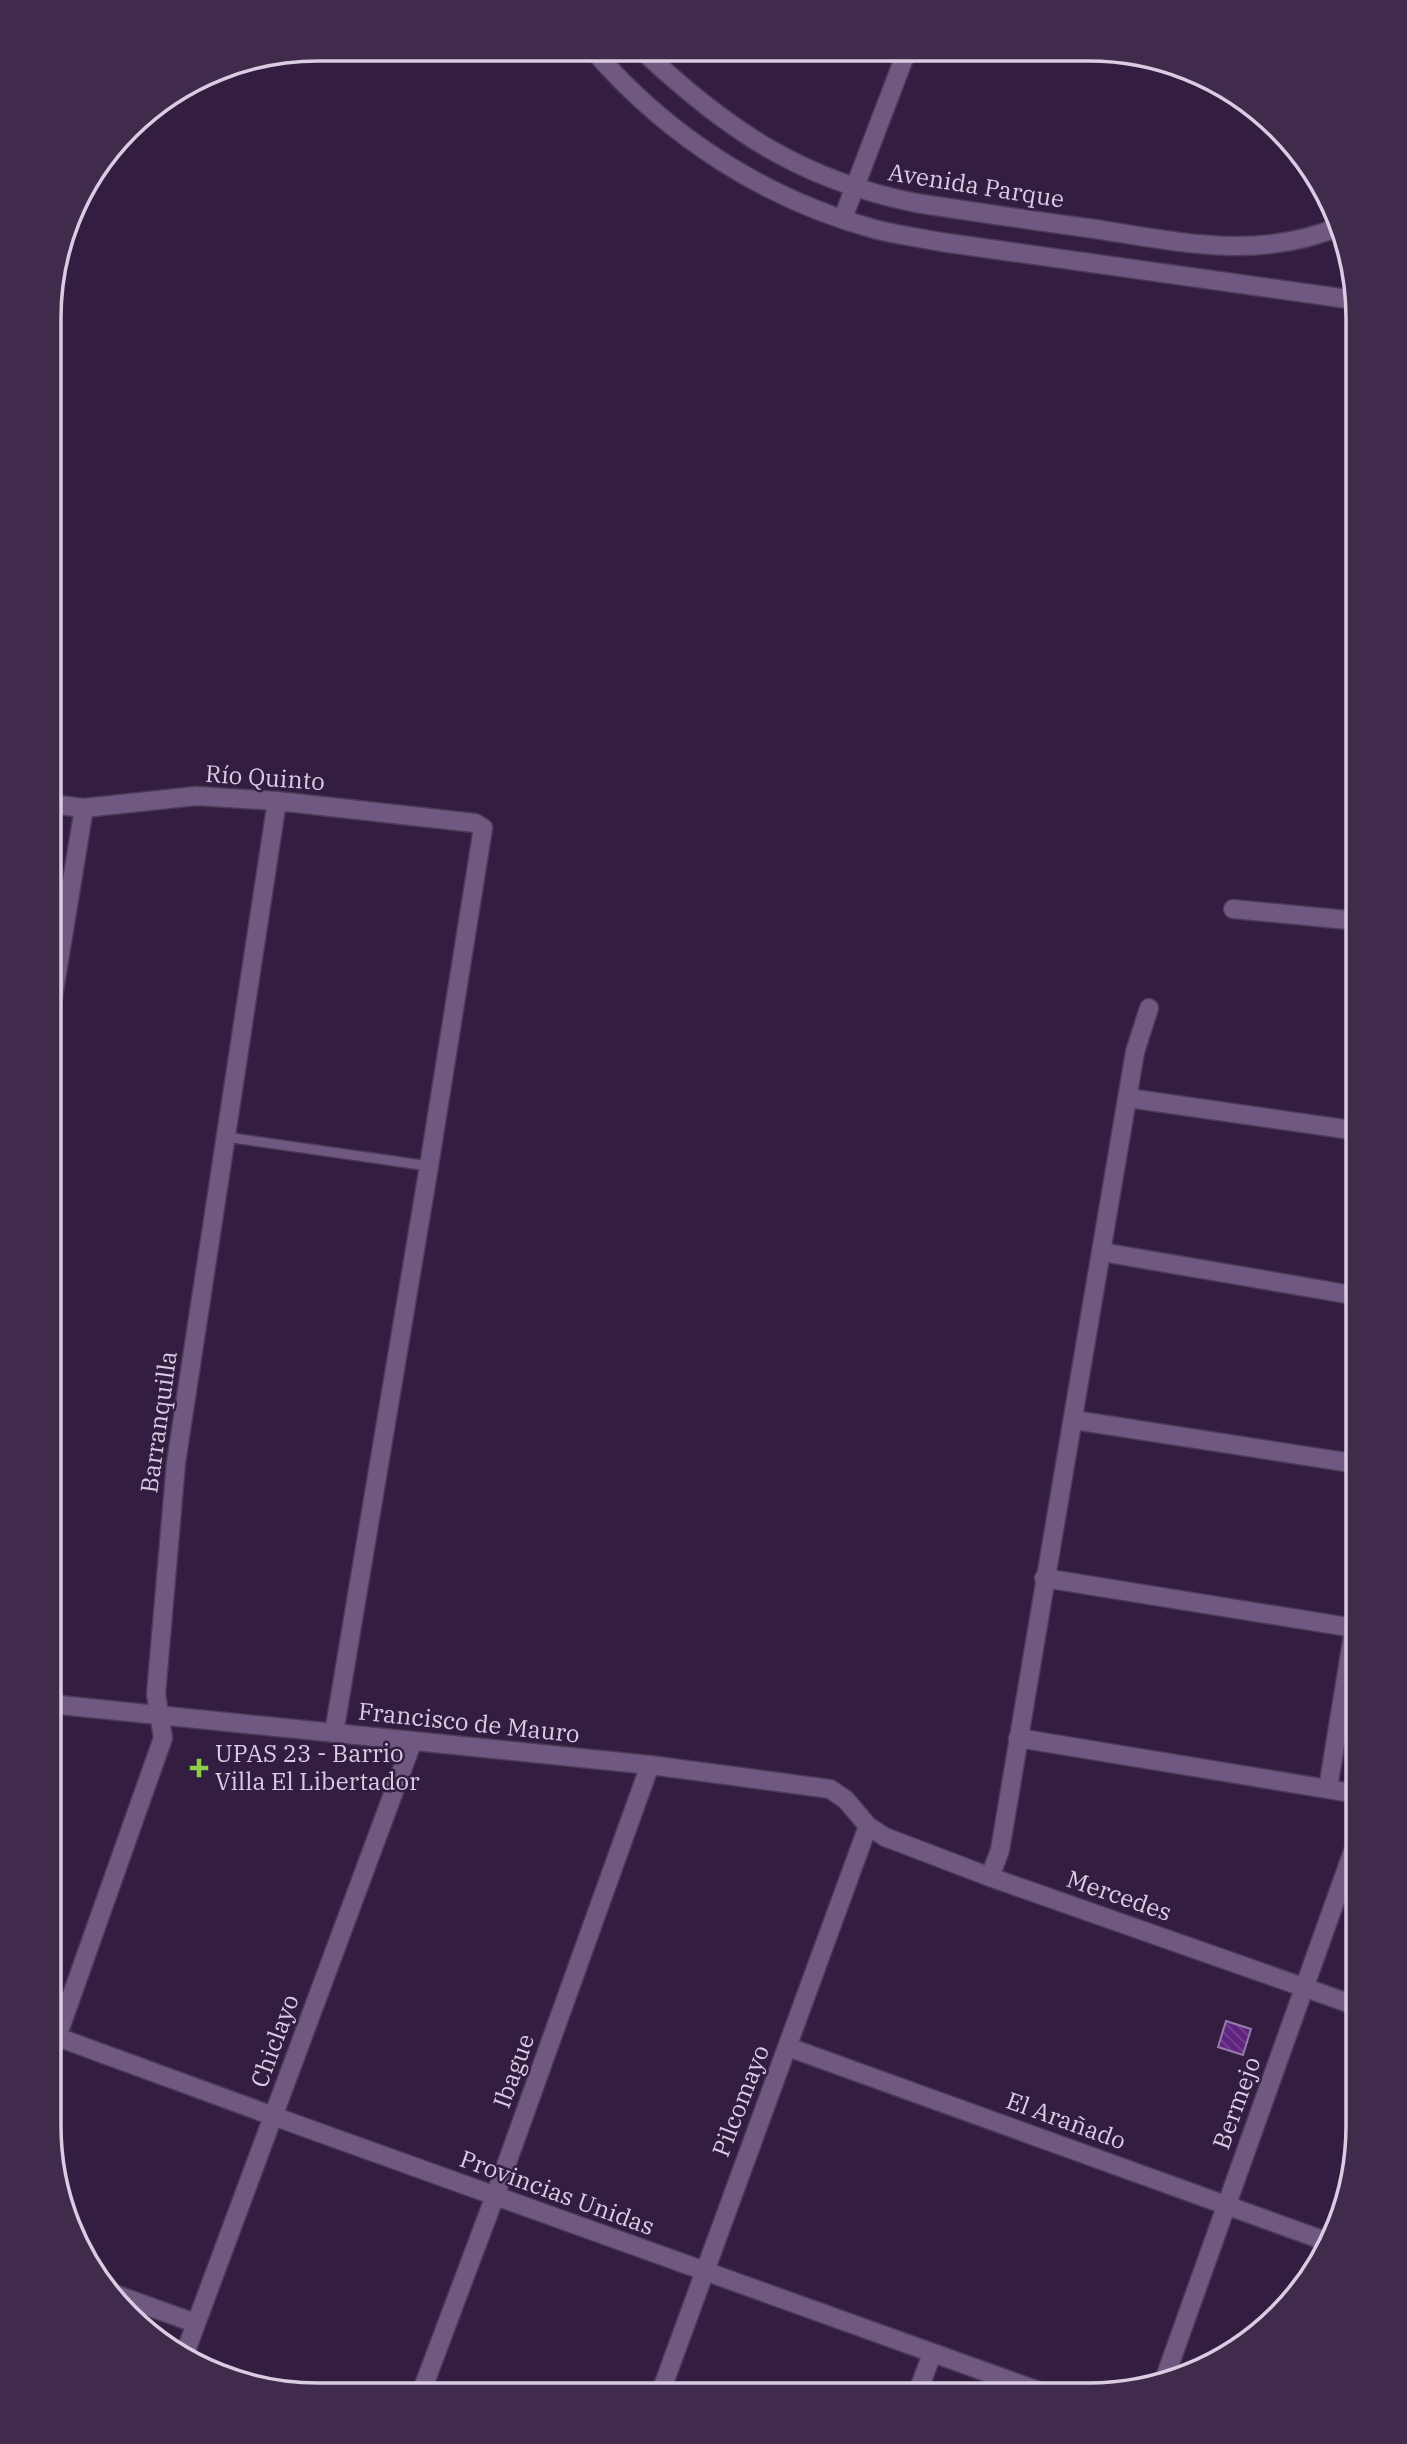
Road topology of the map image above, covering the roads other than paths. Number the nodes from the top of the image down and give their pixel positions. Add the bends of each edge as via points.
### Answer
1 (604, 61) edge
2 (654, 61) edge
3 (903, 61) edge
4 (854, 187) junction
5 (843, 218) junction
6 (1330, 230) edge
7 (1345, 299) edge
8 (277, 801) junction
9 (61, 805) edge
10 (85, 808) junction
11 (1233, 909) dead end
12 (1346, 920) edge
13 (61, 950) edge
14 (1149, 1008) dead end
15 (1128, 1098) junction
16 (1346, 1129) edge
17 (226, 1137) junction
18 (429, 1166) junction
19 (1102, 1252) junction
20 (1346, 1294) edge
21 (1074, 1420) junction
22 (1346, 1462) edge
23 (1044, 1578) junction
24 (1346, 1627) edge
25 (1346, 1677) edge
26 (61, 1705) edge
27 (161, 1716) junction
28 (334, 1733) junction
29 (1018, 1738) junction
30 (412, 1743) junction
31 (650, 1765) junction
32 (1328, 1788) junction
33 (1346, 1792) edge
34 (868, 1826) junction
35 (989, 1877) junction
36 (1346, 1879) edge
37 (1305, 1986) junction
38 (1346, 2002) edge
39 (61, 2013) edge
40 (61, 2038) edge
41 (788, 2047) junction
42 (273, 2116) junction
43 (495, 2196) junction
44 (1226, 2204) junction
45 (1319, 2239) edge
46 (703, 2272) junction
47 (128, 2299) edge
48 (195, 2323) junction
49 (187, 2346) edge
50 (932, 2354) junction
51 (1168, 2370) edge
52 (425, 2383) edge
53 (664, 2383) edge
54 (921, 2383) edge
55 (1015, 2383) edge

1 - 5 street via 640,99 723,162 765,187
2 - 4 street, Avenida Parque via 686,91 772,153
3 - 4 street
4 - 5 street
4 - 6 street, Avenida Parque via 916,204 1218,246 1271,246
5 - 7 street via 941,242
8 - 10 street, Río Quinto via 196,796
8 - 17 street, Barranquilla
8 - 18 street, Río Quinto via 475,823 483,828
9 - 10 street, Río Quinto
10 - 13 street
11 - 12 street
14 - 15 street via 1135,1052
15 - 16 street
15 - 19 street
17 - 18 lane
17 - 27 street, Barranquilla via 176,1463 156,1694
18 - 28 street
19 - 20 street
19 - 21 street
21 - 22 street
21 - 23 street
23 - 24 street
23 - 29 street
25 - 32 street
26 - 27 street, Francisco de Mauro
27 - 28 street, Francisco de Mauro
27 - 39 street, Barranquilla via 163,1738
28 - 30 street, Francisco de Mauro
29 - 32 street
29 - 35 street via 1000,1850
30 - 31 street, Francisco de Mauro
30 - 42 street, Chiclayo
31 - 34 street, Francisco de Mauro via 830,1788
31 - 43 street, Ibague
32 - 33 street
34 - 35 street, Mercedes via 885,1837
34 - 41 street, Pilcomayo
35 - 37 street, Mercedes
36 - 37 street, Bermejo
37 - 38 street, Mercedes
37 - 44 street, Bermejo
40 - 42 street, Provincias Unidas
41 - 44 street, El Arañado
41 - 46 street, Pilcomayo
42 - 43 street, Provincias Unidas
42 - 48 street, Chiclayo
43 - 46 street, Provincias Unidas
43 - 52 street, Ibague
44 - 45 street, El Arañado
44 - 51 street, Bermejo
46 - 50 street, Provincias Unidas
46 - 53 street, Pilcomayo
47 - 48 street
48 - 49 street, Chiclayo
50 - 54 street
50 - 55 street, Provincias Unidas

